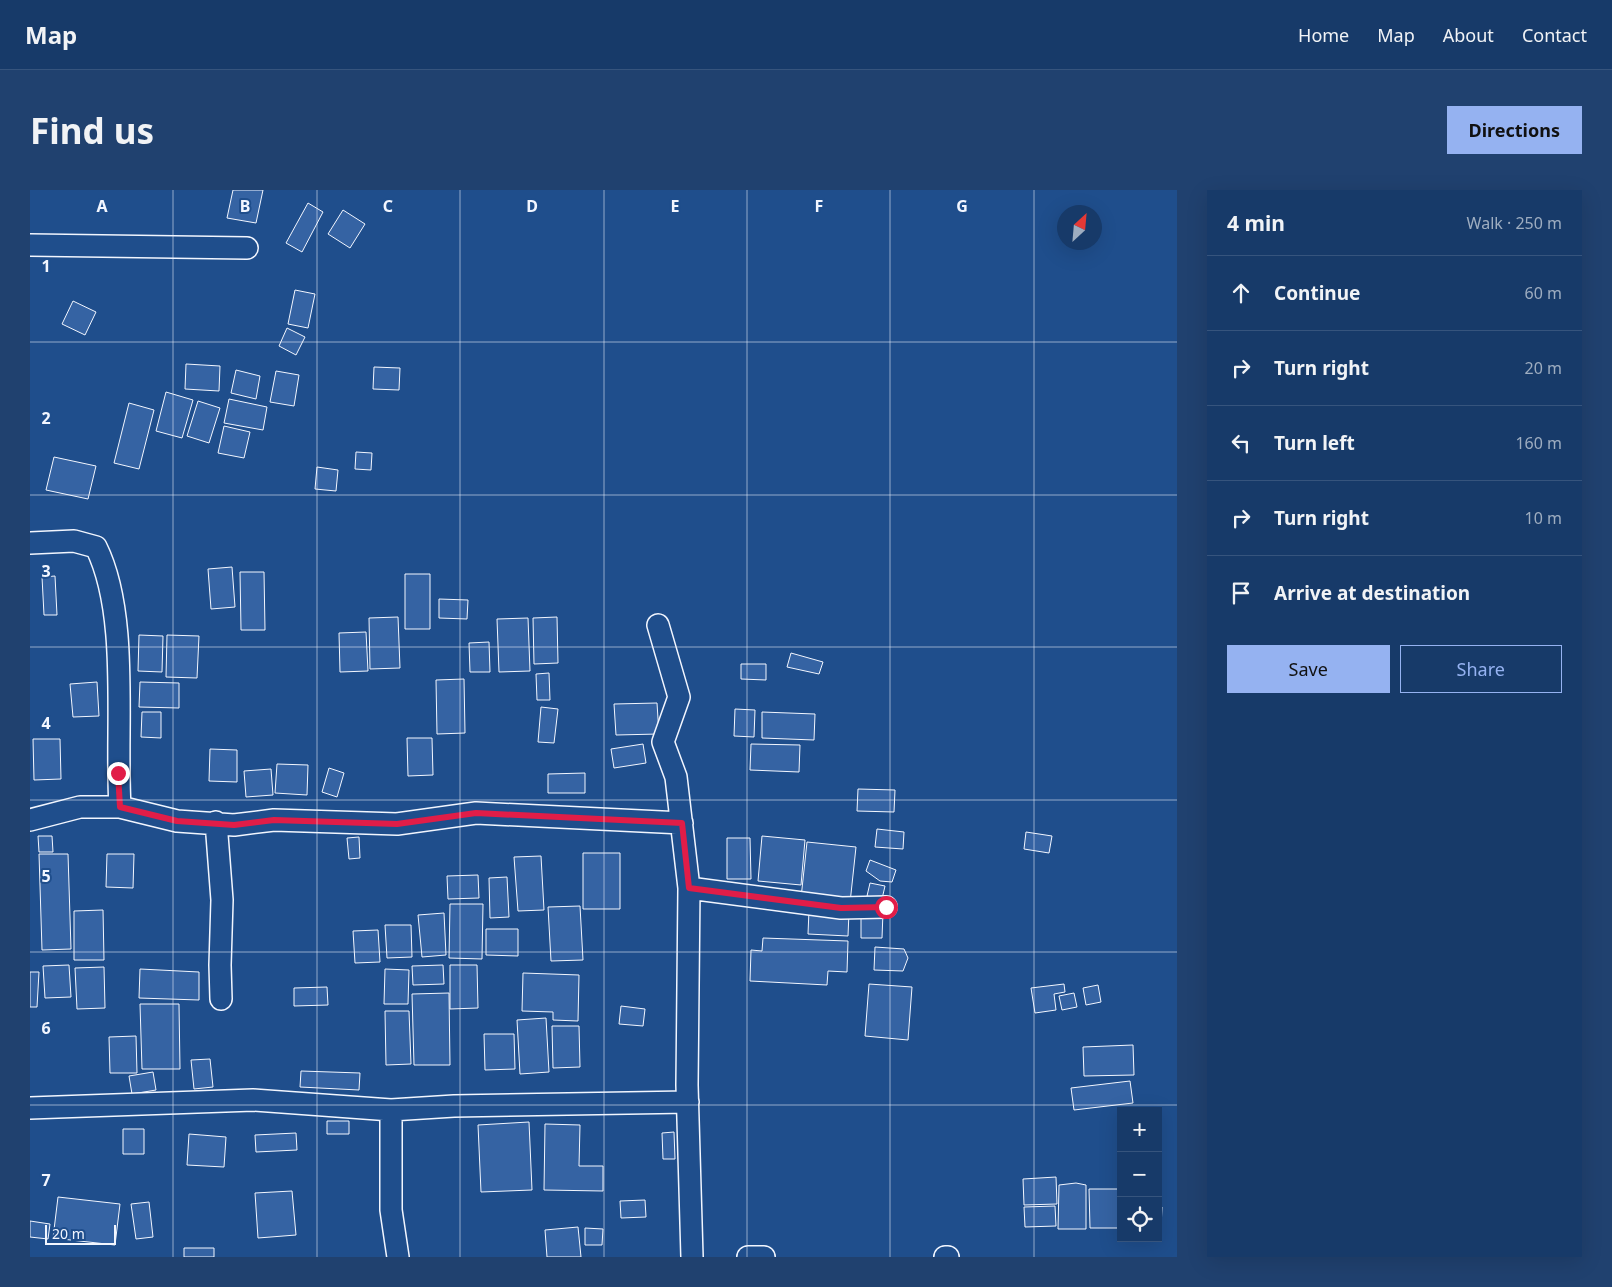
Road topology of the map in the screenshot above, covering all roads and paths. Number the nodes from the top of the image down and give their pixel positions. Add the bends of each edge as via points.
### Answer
1 (30, 245) edge
2 (247, 248) dead end
3 (30, 543) edge
4 (658, 625) dead end
5 (120, 807) junction
6 (30, 820) edge
7 (216, 822) junction
8 (682, 823) junction
9 (689, 888) junction
10 (886, 907) dead end
11 (221, 998) dead end
12 (688, 1102) junction
13 (30, 1108) edge
14 (391, 1110) junction
15 (398, 1257) edge
16 (692, 1257) edge
17 (748, 1257) edge
18 (764, 1257) edge

1 - 2 street
3 - 5 street via 74,541 96,547 106,567 118,637
4 - 8 street via 679,697 663,742 676,777
5 - 6 street via 80,807
5 - 7 street via 177,821
7 - 8 street via 234,825 274,820 397,824 476,813
7 - 11 street via 222,900
8 - 9 street
9 - 10 street via 841,908
9 - 12 street
12 - 14 street
12 - 16 street
13 - 14 street via 253,1100
14 - 15 street via 391,1210
17 - 18 street

